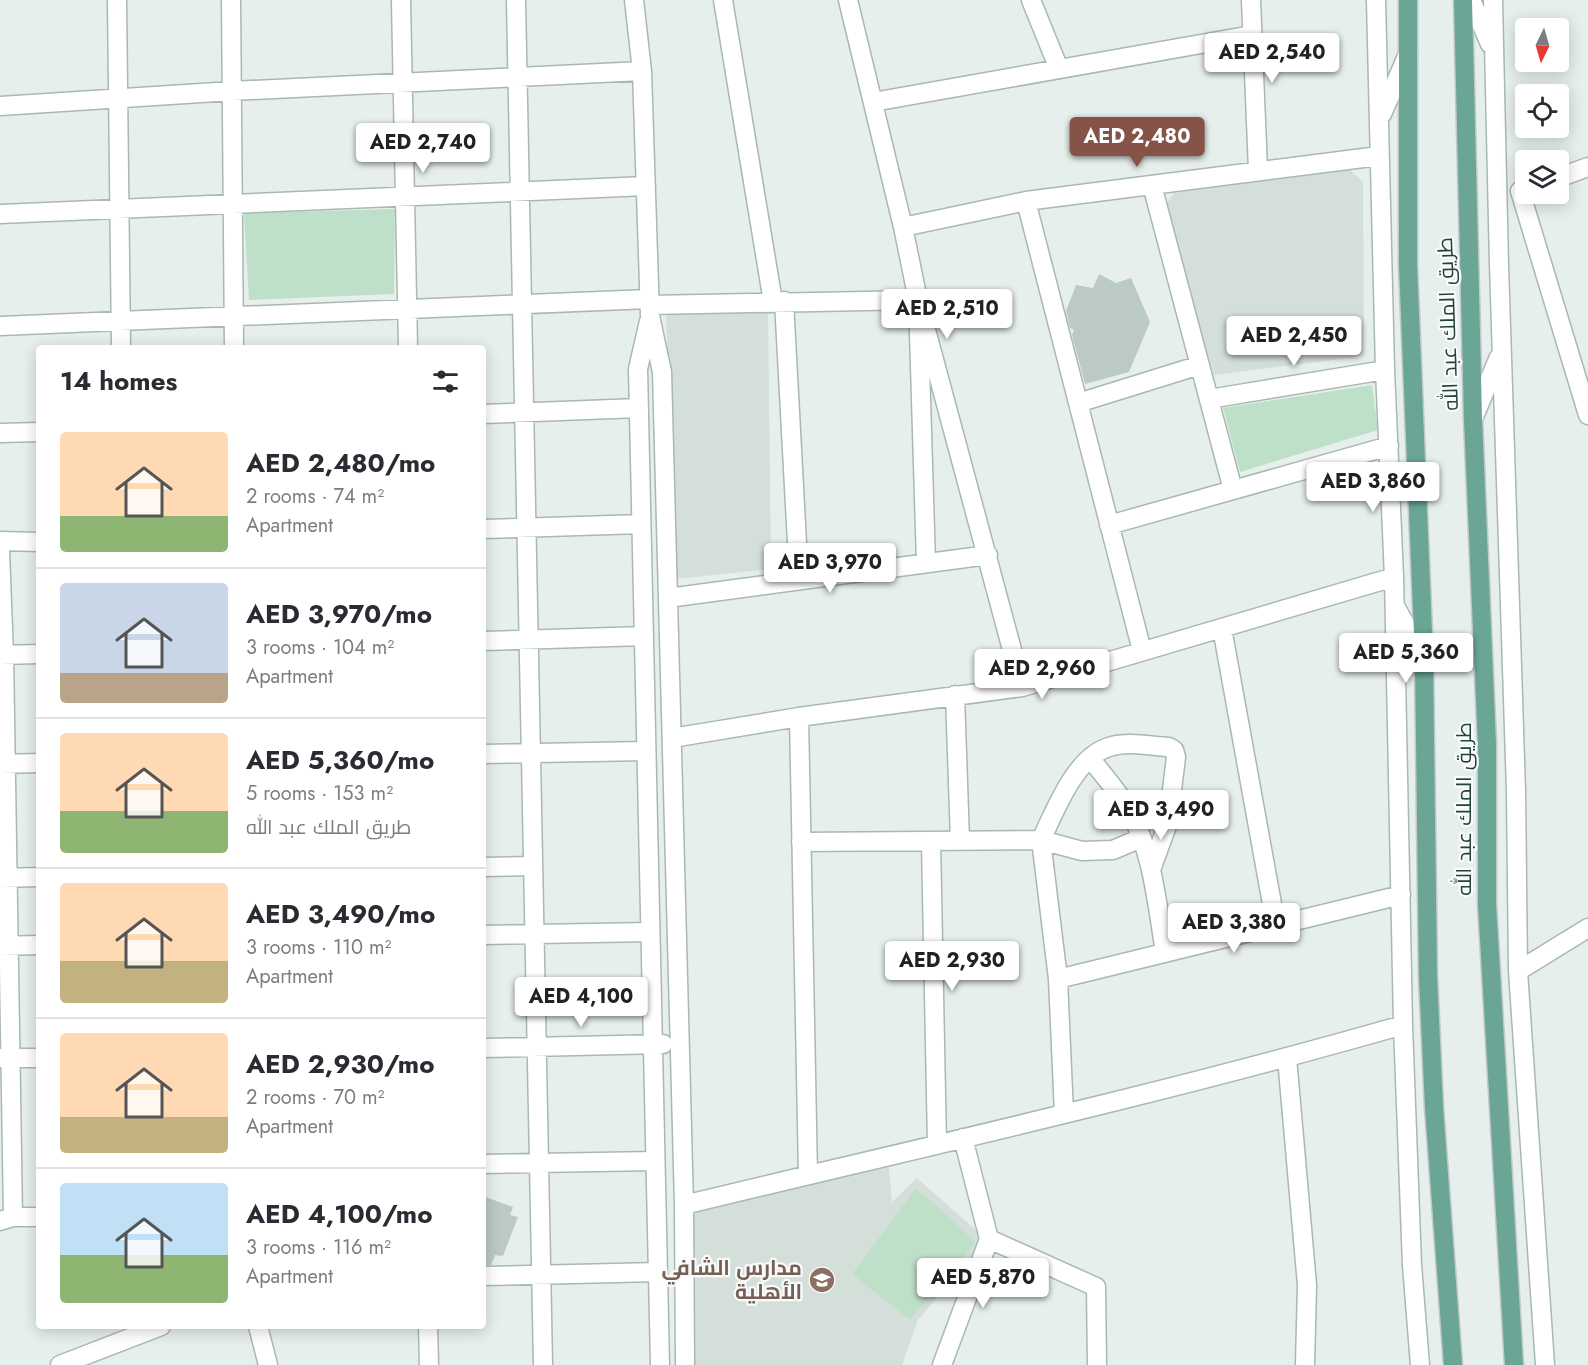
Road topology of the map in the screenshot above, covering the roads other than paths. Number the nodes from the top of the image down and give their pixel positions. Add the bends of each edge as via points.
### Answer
1 (117, 0) edge
2 (231, 0) edge
3 (401, 0) edge
4 (516, 0) edge
5 (634, 0) edge
6 (723, 0) edge
7 (848, 0) edge
8 (1031, 0) edge
9 (1251, 0) edge
10 (1376, 0) edge
11 (1408, 0) edge
12 (1463, 0) edge
13 (1472, 0) edge
14 (1493, 0) edge
15 (1252, 35) junction
16 (1409, 53) junction
17 (1494, 53) junction
18 (1059, 69) junction
19 (642, 71) junction
20 (518, 77) junction
21 (403, 82) junction
22 (232, 91) junction
23 (118, 98) junction
24 (873, 102) junction
25 (0, 106) edge
26 (1379, 122) junction
27 (1379, 156) junction
28 (1588, 167) edge
29 (1258, 170) junction
30 (1569, 174) edge
31 (1152, 185) junction
32 (646, 186) junction
33 (520, 192) junction
34 (405, 197) junction
35 (1026, 201) junction
36 (233, 204) junction
37 (1524, 204) edge
38 (119, 209) junction
39 (0, 214) edge
40 (903, 227) junction
41 (918, 300) junction
42 (779, 301) junction
43 (522, 304) junction
44 (649, 306) junction
45 (408, 309) junction
46 (234, 316) junction
47 (120, 321) junction
48 (0, 326) edge
49 (121, 345) edge
50 (234, 345) edge
51 (408, 345) edge
52 (1502, 351) junction
53 (1200, 364) junction
54 (1385, 370) junction
55 (1209, 399) junction
56 (1078, 403) junction
57 (639, 408) junction
58 (524, 413) junction
59 (486, 414) edge
60 (1588, 415) edge
61 (1473, 419) junction
62 (36, 432) edge
63 (0, 433) edge
64 (1389, 446) junction
65 (1233, 490) junction
66 (641, 524) junction
67 (1109, 525) junction
68 (527, 527) junction
69 (486, 529) edge
70 (0, 541) edge
71 (36, 542) edge
72 (0, 551) edge
73 (988, 555) junction
74 (926, 563) junction
75 (1394, 577) junction
76 (799, 580) junction
77 (668, 598) junction
78 (1394, 604) junction
79 (1222, 628) junction
80 (644, 636) junction
81 (529, 639) junction
82 (486, 641) edge
83 (1142, 651) junction
84 (36, 654) edge
85 (2, 655) edge
86 (1424, 658) junction
87 (1022, 687) junction
88 (956, 695) junction
89 (799, 717) junction
90 (672, 738) junction
91 (646, 751) junction
92 (531, 753) junction
93 (486, 754) edge
94 (1090, 758) junction
95 (36, 763) edge
96 (3, 764) edge
97 (1141, 838) junction
98 (1041, 840) junction
99 (931, 841) junction
100 (960, 841) junction
101 (801, 842) junction
102 (533, 866) junction
103 (486, 867) edge
104 (1151, 870) junction
105 (36, 877) edge
106 (4, 878) edge
107 (1401, 895) junction
108 (1276, 926) junction
109 (1588, 927) edge
110 (650, 932) junction
111 (534, 934) junction
112 (486, 935) edge
113 (36, 945) edge
114 (5, 946) edge
115 (1166, 952) junction
116 (1518, 971) junction
117 (1058, 979) junction
118 (1403, 1024) junction
119 (680, 1044) junction
120 (653, 1045) junction
121 (537, 1047) junction
122 (486, 1048) edge
123 (5, 1058) edge
124 (36, 1058) edge
125 (1287, 1058) junction
126 (1064, 1114) junction
127 (963, 1138) junction
128 (937, 1144) junction
129 (656, 1161) junction
130 (539, 1163) junction
131 (486, 1164) edge
132 (808, 1175) junction
133 (684, 1205) junction
134 (36, 1217) edge
135 (7, 1219) edge
136 (989, 1239) junction
137 (658, 1272) junction
138 (541, 1275) junction
139 (486, 1276) edge
140 (153, 1329) edge
141 (259, 1329) edge
142 (428, 1329) edge
143 (60, 1365) edge
144 (268, 1365) edge
145 (429, 1365) edge
146 (543, 1365) edge
147 (660, 1365) edge
148 (685, 1365) edge
149 (942, 1365) edge
150 (1098, 1365) edge
151 (1305, 1365) edge
152 (1420, 1365) edge
153 (1453, 1365) edge
154 (1514, 1365) edge
155 (1545, 1365) edge

1 - 23 street
2 - 22 street
3 - 21 street
4 - 20 street
5 - 19 street
6 - 42 street
7 - 24 street
8 - 18 street
9 - 15 street
10 - 26 street
11 - 16 main road, طريق الملك عبد الله
12 - 61 main road, طريق الملك عبد الله
13 - 17 street
14 - 17 street
15 - 18 street
15 - 29 street
16 - 26 street
16 - 86 main road, طريق الملك عبد الله via 1408,265
17 - 52 street
18 - 24 street
19 - 20 street
19 - 32 street
20 - 21 street
20 - 33 street
21 - 22 street
21 - 34 street
22 - 23 street
22 - 36 street
23 - 25 street
23 - 38 street
24 - 40 street
26 - 27 street
27 - 29 street
27 - 54 street
28 - 30 street
29 - 31 street
31 - 35 street
31 - 53 street
32 - 33 street
32 - 44 street
33 - 34 street
33 - 43 street
34 - 36 street
34 - 45 street
35 - 40 street
35 - 56 street
36 - 38 street
36 - 46 street
37 - 60 street
38 - 39 street
38 - 47 street
40 - 41 street
41 - 42 street
41 - 73 street
41 - 74 street
42 - 44 street
42 - 76 street
43 - 44 street
43 - 45 street
43 - 58 street
44 - 57 street via 638,369
44 - 77 street via 662,372
45 - 46 street
45 - 51 street
46 - 47 street
46 - 50 street
47 - 48 street
47 - 49 street
52 - 61 street
52 - 116 street
53 - 55 street
53 - 56 street
54 - 55 street
54 - 64 street
55 - 65 street
56 - 67 street
57 - 58 street
57 - 66 street
58 - 59 street
58 - 68 street
61 - 154 main road, طريق الملك عبد الله via 1487,745 1486,904
62 - 63 street
64 - 65 street
64 - 75 street
65 - 67 street
66 - 68 street
66 - 80 street
67 - 83 street
68 - 69 street
68 - 81 street
70 - 71 street
72 - 85 street
73 - 74 street
73 - 87 street
74 - 76 street
75 - 78 street
75 - 79 street
76 - 77 street
77 - 90 street
78 - 86 street
78 - 107 street
79 - 83 street
79 - 108 street
80 - 81 street
80 - 91 street
81 - 82 street
81 - 92 street
83 - 87 street
84 - 85 street
85 - 96 street
86 - 153 main road, طريق الملك عبد الله via 1429,1000
87 - 88 street
88 - 89 street
88 - 100 street
89 - 90 street
89 - 101 street
90 - 119 street
91 - 92 street
91 - 110 street
92 - 93 street
92 - 102 street
94 - 97 street via 1129,810
94 - 98 street via 1065,790
94 - 104 street via 1108,747 1131,744 1174,750 1168,823
95 - 96 street
96 - 106 street
97 - 98 street via 1113,850 1082,851
97 - 104 street
98 - 100 street
98 - 117 street
99 - 100 street
99 - 101 street
99 - 128 street
101 - 132 street
102 - 103 street
102 - 111 street
104 - 115 street
105 - 106 street
106 - 114 street
107 - 108 street
107 - 118 street
108 - 115 street
109 - 116 street
110 - 111 street
110 - 120 street
111 - 112 street
111 - 121 street
113 - 114 street
114 - 123 street
115 - 117 street
116 - 155 street
117 - 126 street
118 - 125 street
118 - 152 street
119 - 120 street
119 - 133 street
120 - 121 street
120 - 129 street
121 - 122 street
121 - 130 street
123 - 124 street
123 - 135 street
125 - 126 street
125 - 151 street via 1307,1285
126 - 127 street
127 - 128 street
127 - 136 street
128 - 132 street
129 - 130 street
129 - 137 street
130 - 131 street
130 - 138 street
132 - 133 street
133 - 148 street
134 - 135 street
136 - 149 street
136 - 150 street via 1096,1287
137 - 138 street
137 - 147 street
138 - 139 street
138 - 146 street
140 - 143 street
141 - 144 street
142 - 145 street

